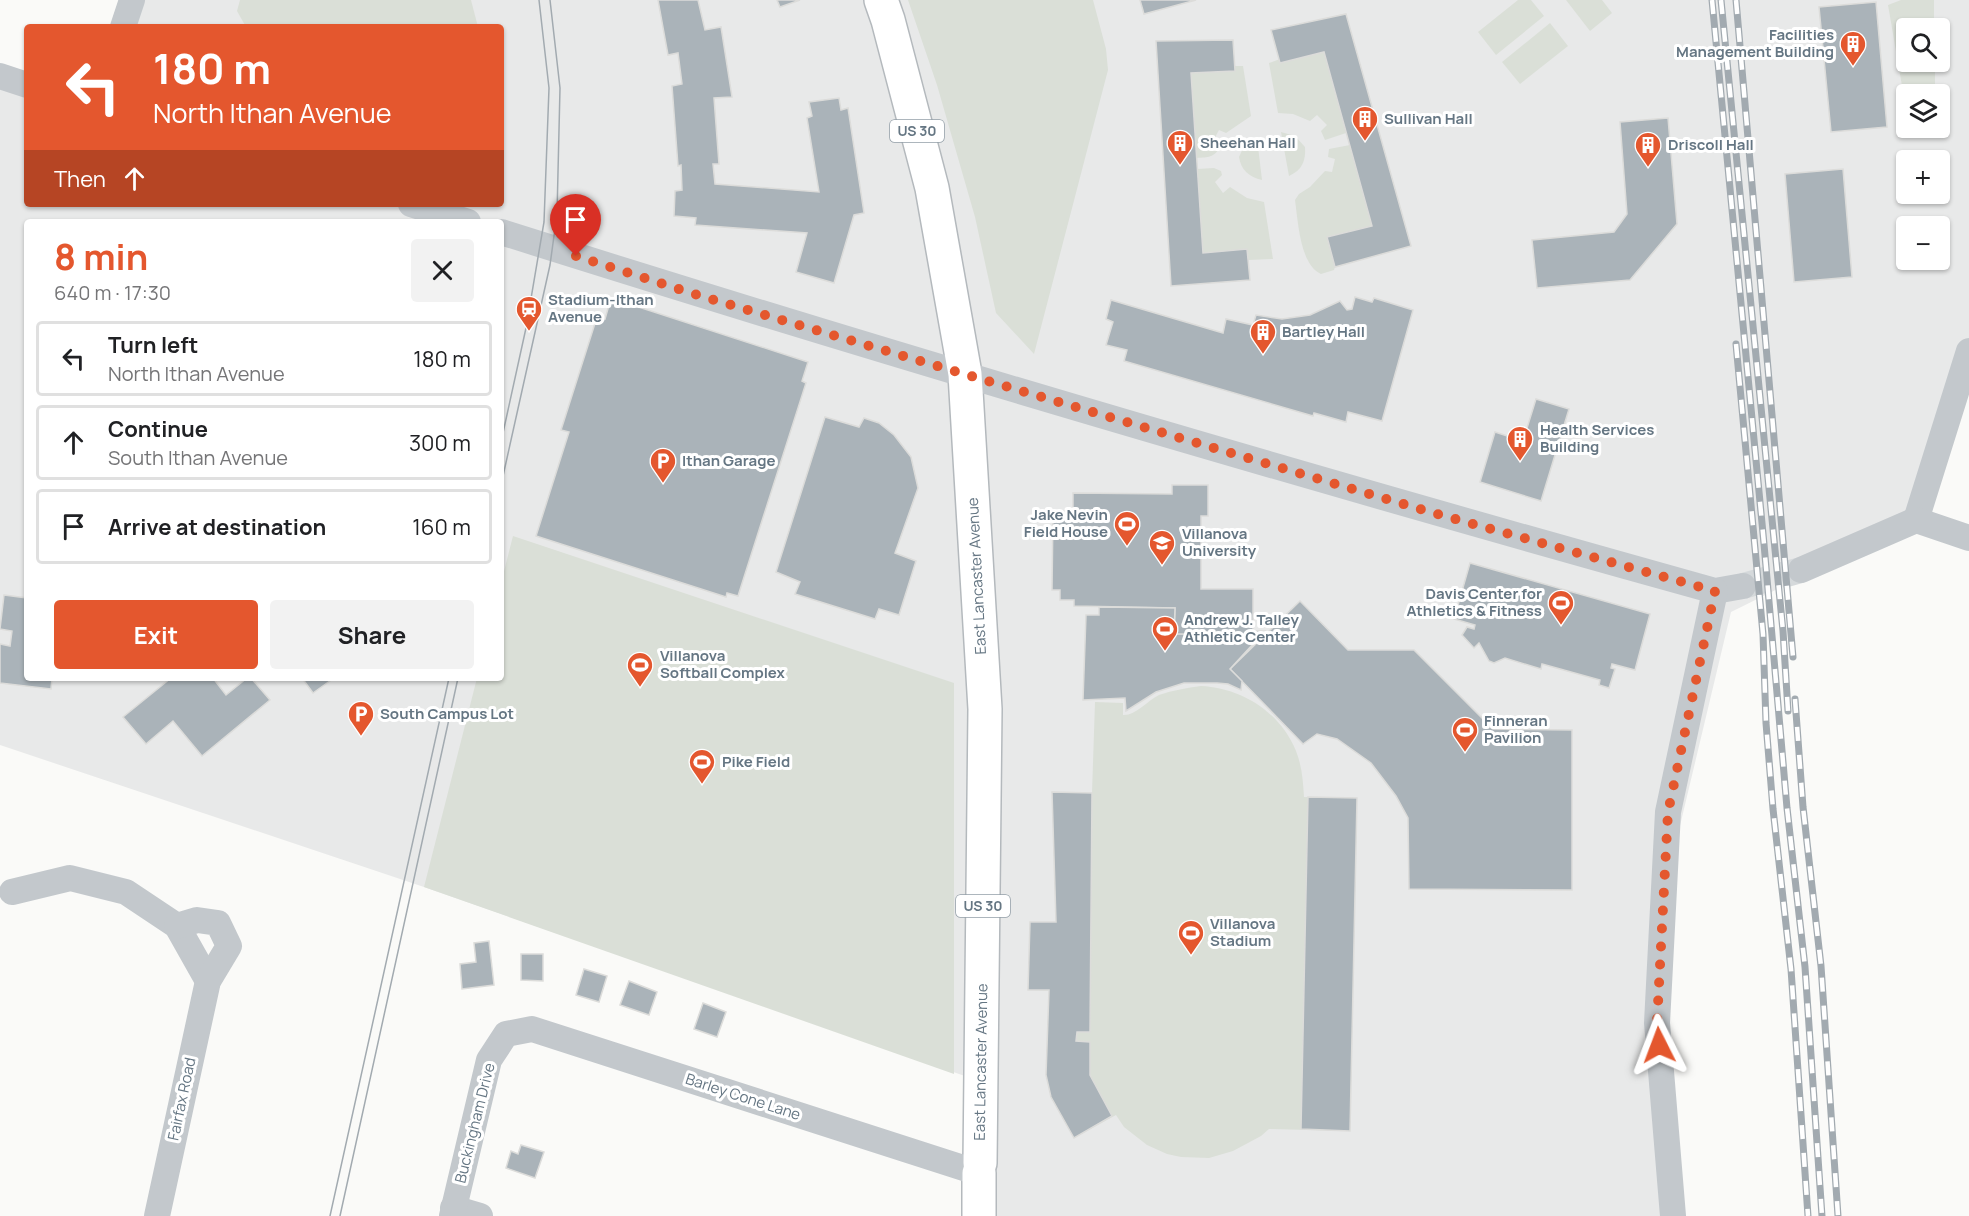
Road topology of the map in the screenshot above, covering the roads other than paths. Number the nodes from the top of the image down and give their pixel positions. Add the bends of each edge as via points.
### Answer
1 (132, 0) edge
2 (881, 0) edge
3 (124, 24) edge
4 (0, 76) edge
5 (24, 84) edge
6 (420, 207) edge
7 (458, 219) edge
8 (504, 233) edge
9 (1969, 351) edge
10 (965, 374) junction
11 (1916, 520) junction
12 (1969, 538) edge
13 (1801, 570) tunnel mouth
14 (1743, 586) tunnel mouth
15 (1715, 591) junction
16 (4, 894) edge
17 (177, 926) junction
18 (208, 981) junction
19 (507, 1034) joint
20 (980, 1168) junction
21 (453, 1212) edge
22 (157, 1216) edge
23 (480, 1216) edge
24 (979, 1216) edge
25 (1673, 1216) edge

1 - 3 street
2 - 10 highway, East Lancaster Avenue / US 30 via 932,188
4 - 5 street
6 - 7 street
8 - 10 street
9 - 11 street
10 - 15 street via 1437,514
10 - 20 highway, East Lancaster Avenue / US 30 via 985,709
11 - 12 street
11 - 13 street
14 - 15 street
15 - 25 street via 1668,812 1657,1023
16 - 17 street via 70,878 126,892
17 - 18 street
17 - 18 street, Fairfax Road via 197,920 218,923 229,946
18 - 22 street, Fairfax Road
19 - 20 street, Barley Cone Lane via 532,1029
19 - 21 street, Buckingham Drive via 489,1060
20 - 24 highway, East Lancaster Avenue / US 30
21 - 23 street

